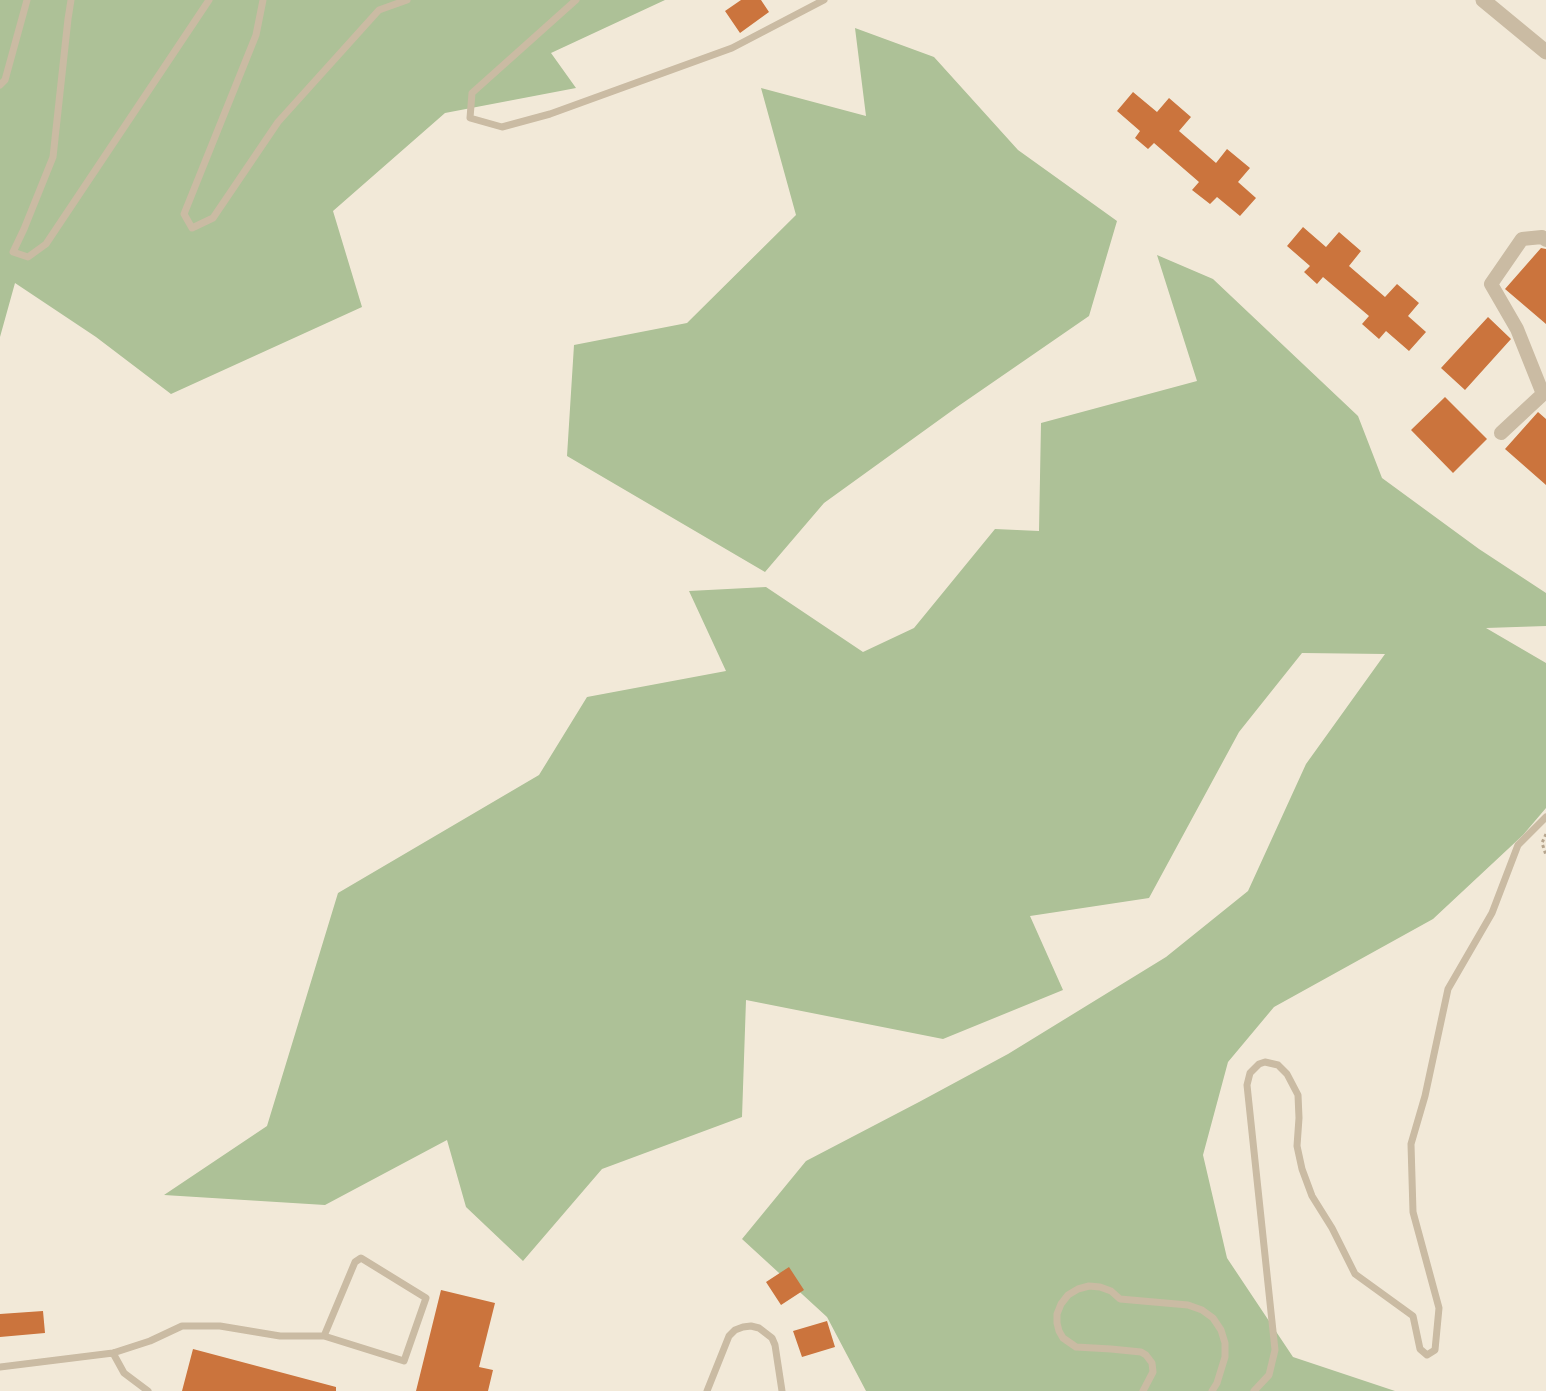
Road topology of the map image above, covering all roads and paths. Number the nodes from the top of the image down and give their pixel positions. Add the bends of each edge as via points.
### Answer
1 (27, 0) edge
2 (71, 0) edge
3 (209, 0) edge
4 (263, 0) edge
5 (407, 0) edge
6 (576, 0) edge
7 (824, 0) edge
8 (1484, 0) edge
9 (1546, 52) edge
10 (0, 85) edge
11 (1546, 240) edge
12 (1545, 394) edge
13 (1501, 433) dead end
14 (1546, 817) edge
15 (1546, 834) edge
16 (1546, 855) edge
17 (324, 1336) junction
18 (113, 1353) junction
19 (0, 1366) edge
20 (148, 1391) edge
21 (707, 1391) edge
22 (782, 1391) edge
23 (1143, 1391) edge
24 (1212, 1391) edge
25 (1254, 1391) edge

1 - 10 lane via 5,80
2 - 3 lane via 53,157 13,252 28,257 46,244
4 - 5 lane via 256,35 184,214 192,228 213,218 278,122 379,10
6 - 7 lane via 472,93 470,118 502,127 550,114 732,48
8 - 9 street
11 - 12 street via 1522,239 1491,284
12 - 13 street
14 - 25 lane via 1518,845 1492,913 1448,989 1411,1144 1413,1212 1439,1308 1435,1350 1427,1355 1420,1349 1413,1316 1355,1274 1312,1196 1297,1146 1298,1095 1287,1074 1278,1065 1265,1062 1250,1072 1247,1085 1275,1350 1269,1375
15 - 16 path via 1542,843
17 - 17 lane via 404,1361 426,1298 361,1258 355,1262
17 - 18 lane via 280,1336 220,1326 183,1326
18 - 19 lane
18 - 20 lane via 124,1373
21 - 22 lane via 729,1336 751,1326 772,1338
23 - 24 lane via 1153,1372 1146,1355 1076,1347 1063,1338 1057,1314 1068,1295 1089,1286 1100,1287 1119,1299 1188,1305 1202,1310 1213,1318 1225,1343 1225,1357

